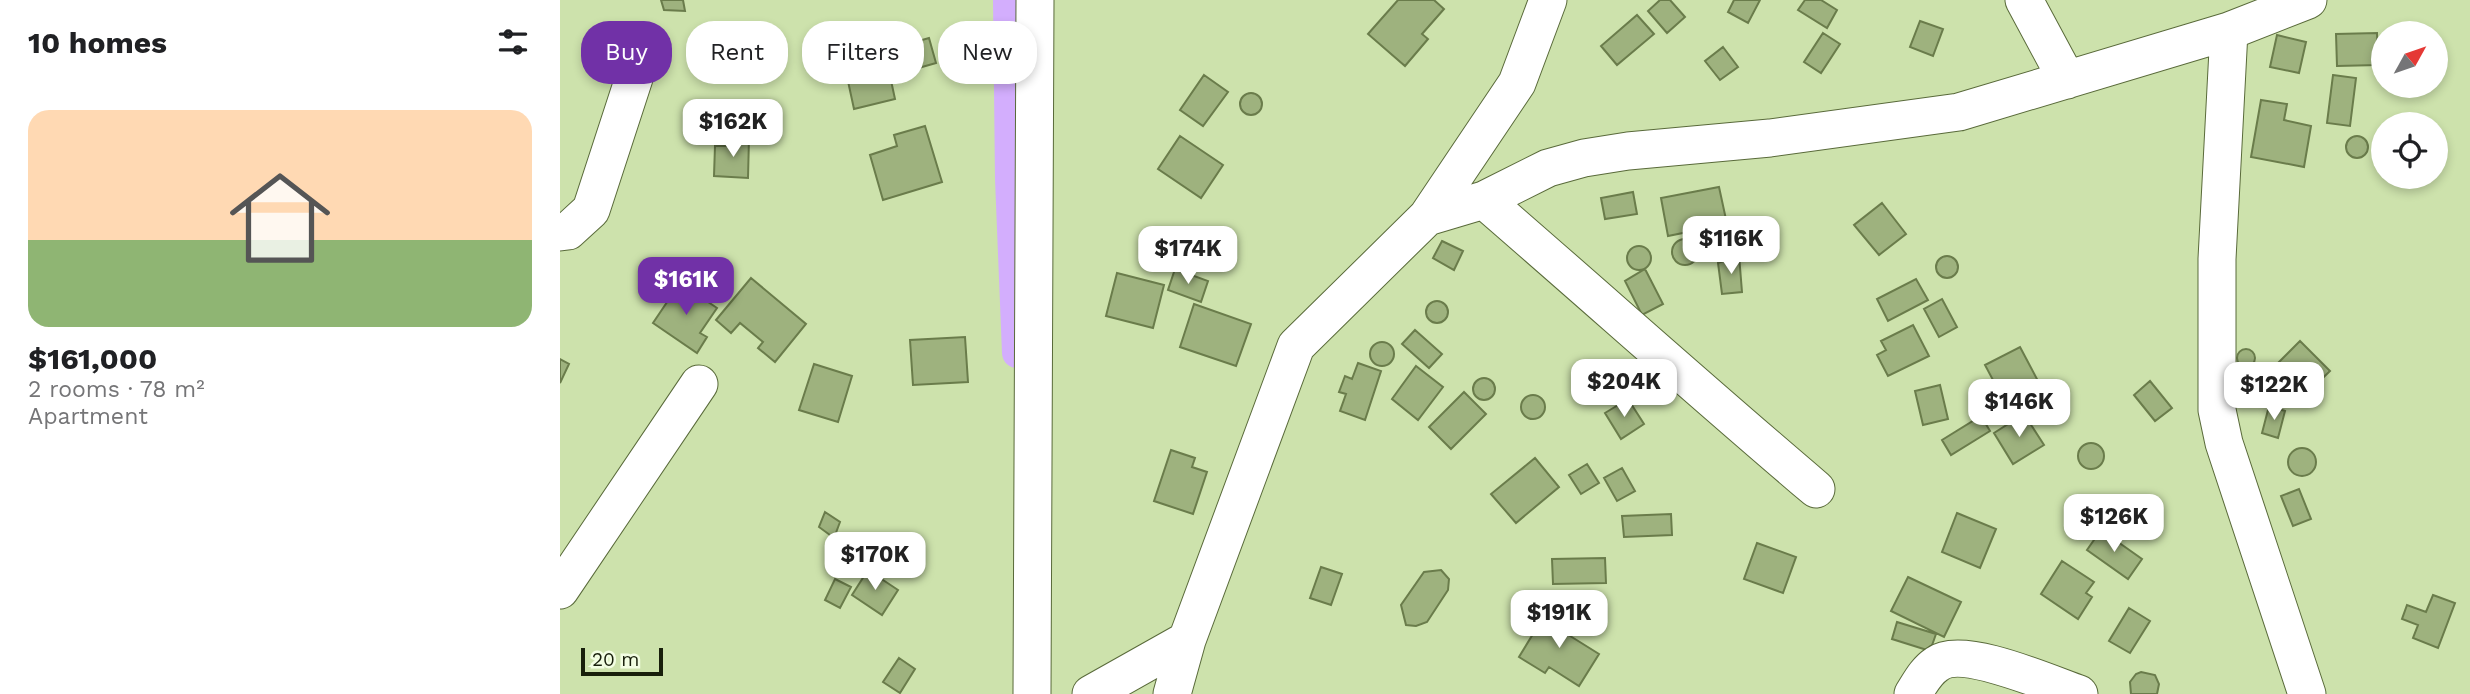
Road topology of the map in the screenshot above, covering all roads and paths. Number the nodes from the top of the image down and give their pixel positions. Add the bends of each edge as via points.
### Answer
1 (1035, 0) edge
2 (1548, 0) edge
3 (2024, 0) edge
4 (2308, 0) edge
5 (2229, 31) junction
6 (2067, 80) junction
7 (632, 84) edge
8 (1484, 200) junction
9 (1427, 218) junction
10 (560, 232) edge
11 (699, 384) dead end
12 (1816, 489) dead end
13 (560, 590) edge
14 (1187, 640) junction
15 (1032, 694) edge
16 (1091, 694) edge
17 (1172, 694) edge
18 (1913, 694) edge
19 (2079, 694) edge
20 (2307, 694) edge

1 - 15 street
2 - 9 street via 1517,83
3 - 6 street
4 - 5 street
5 - 6 street
5 - 20 street via 2217,259 2217,410
6 - 8 street via 1959,112 1584,158 1548,168
7 - 10 street via 592,209 568,231
8 - 9 street
8 - 12 street
9 - 14 street via 1296,346
11 - 13 street
14 - 16 street
14 - 17 street
18 - 19 street via 1938,662 1955,658 1976,659

